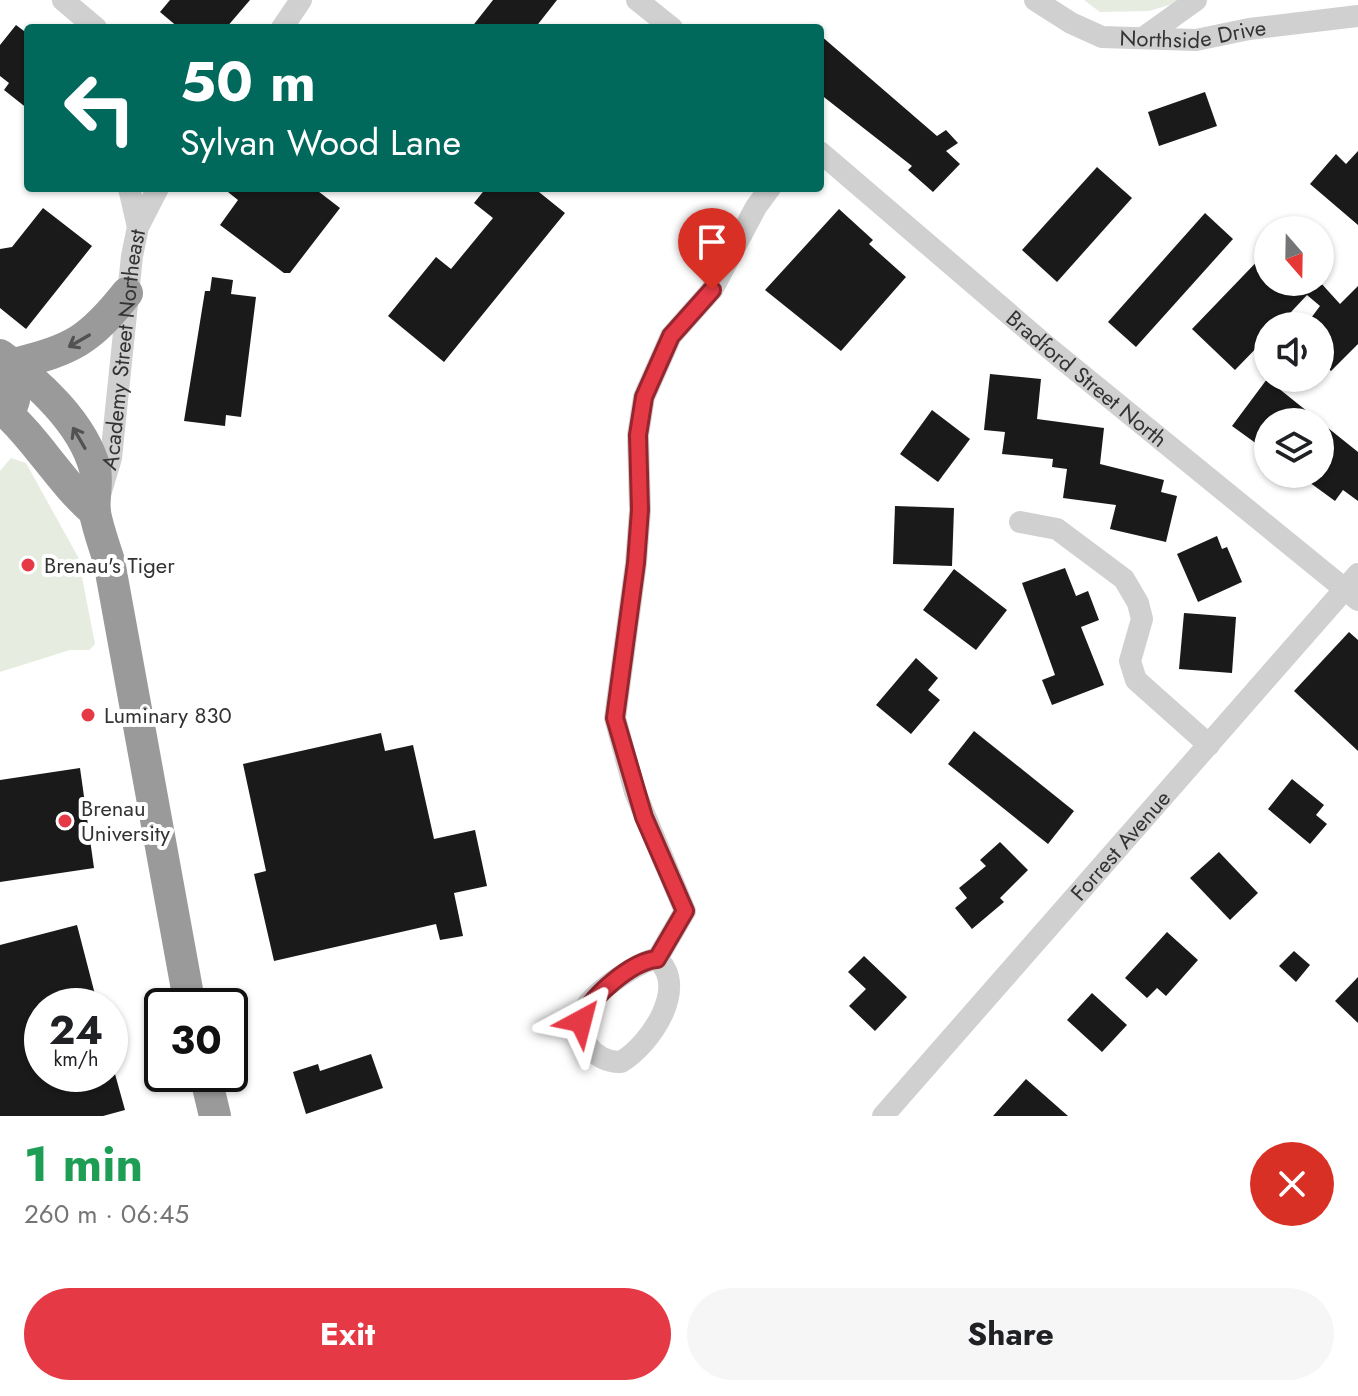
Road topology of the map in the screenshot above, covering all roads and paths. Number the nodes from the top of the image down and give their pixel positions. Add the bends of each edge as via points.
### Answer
1 (63, 0) edge
2 (301, 0) edge
3 (637, 0) edge
4 (1035, 0) edge
5 (1196, 0) edge
6 (1358, 16) edge
7 (91, 24) edge
8 (285, 24) edge
9 (667, 24) edge
10 (1143, 38) junction
11 (824, 155) edge
12 (130, 192) edge
13 (156, 192) edge
14 (767, 192) edge
15 (138, 227) junction
16 (127, 293) junction
17 (7, 359) edge
18 (3, 417) edge
19 (95, 512) junction
20 (1020, 522) dead end
21 (1354, 588) edge
22 (1209, 745) junction
23 (657, 959) junction
24 (187, 988) edge
25 (209, 1092) edge
26 (215, 1116) edge
27 (883, 1116) edge

1 - 7 street
2 - 8 street
3 - 9 street
4 - 10 street, Northside Drive via 1102,37
5 - 10 street
6 - 10 street, Northside Drive via 1196,40
11 - 21 street, Bradford Street North via 1050,349
12 - 15 street
13 - 15 street, Academy Street Northeast
14 - 23 street via 712,290 671,336 644,397 638,435 637,549 615,718 639,804 685,911
15 - 16 street, Academy Street Northeast
16 -> 17 highway via 98,330 70,347
16 - 19 street, Academy Street Northeast via 111,458
17 - 18 highway via 14,400
19 -> 17 highway via 95,469 79,436 40,387
18 - 19 highway via 48,457 69,490
19 - 24 highway via 109,561
20 - 22 street via 1057,529 1124,579 1142,619 1130,661 1136,680
21 - 22 street, Forrest Avenue
22 - 27 street, Forrest Avenue
23 - 23 street via 644,960 586,1007 582,1035 599,1058 621,1062 634,1054 664,1006 672,983 668,968
25 - 26 highway

